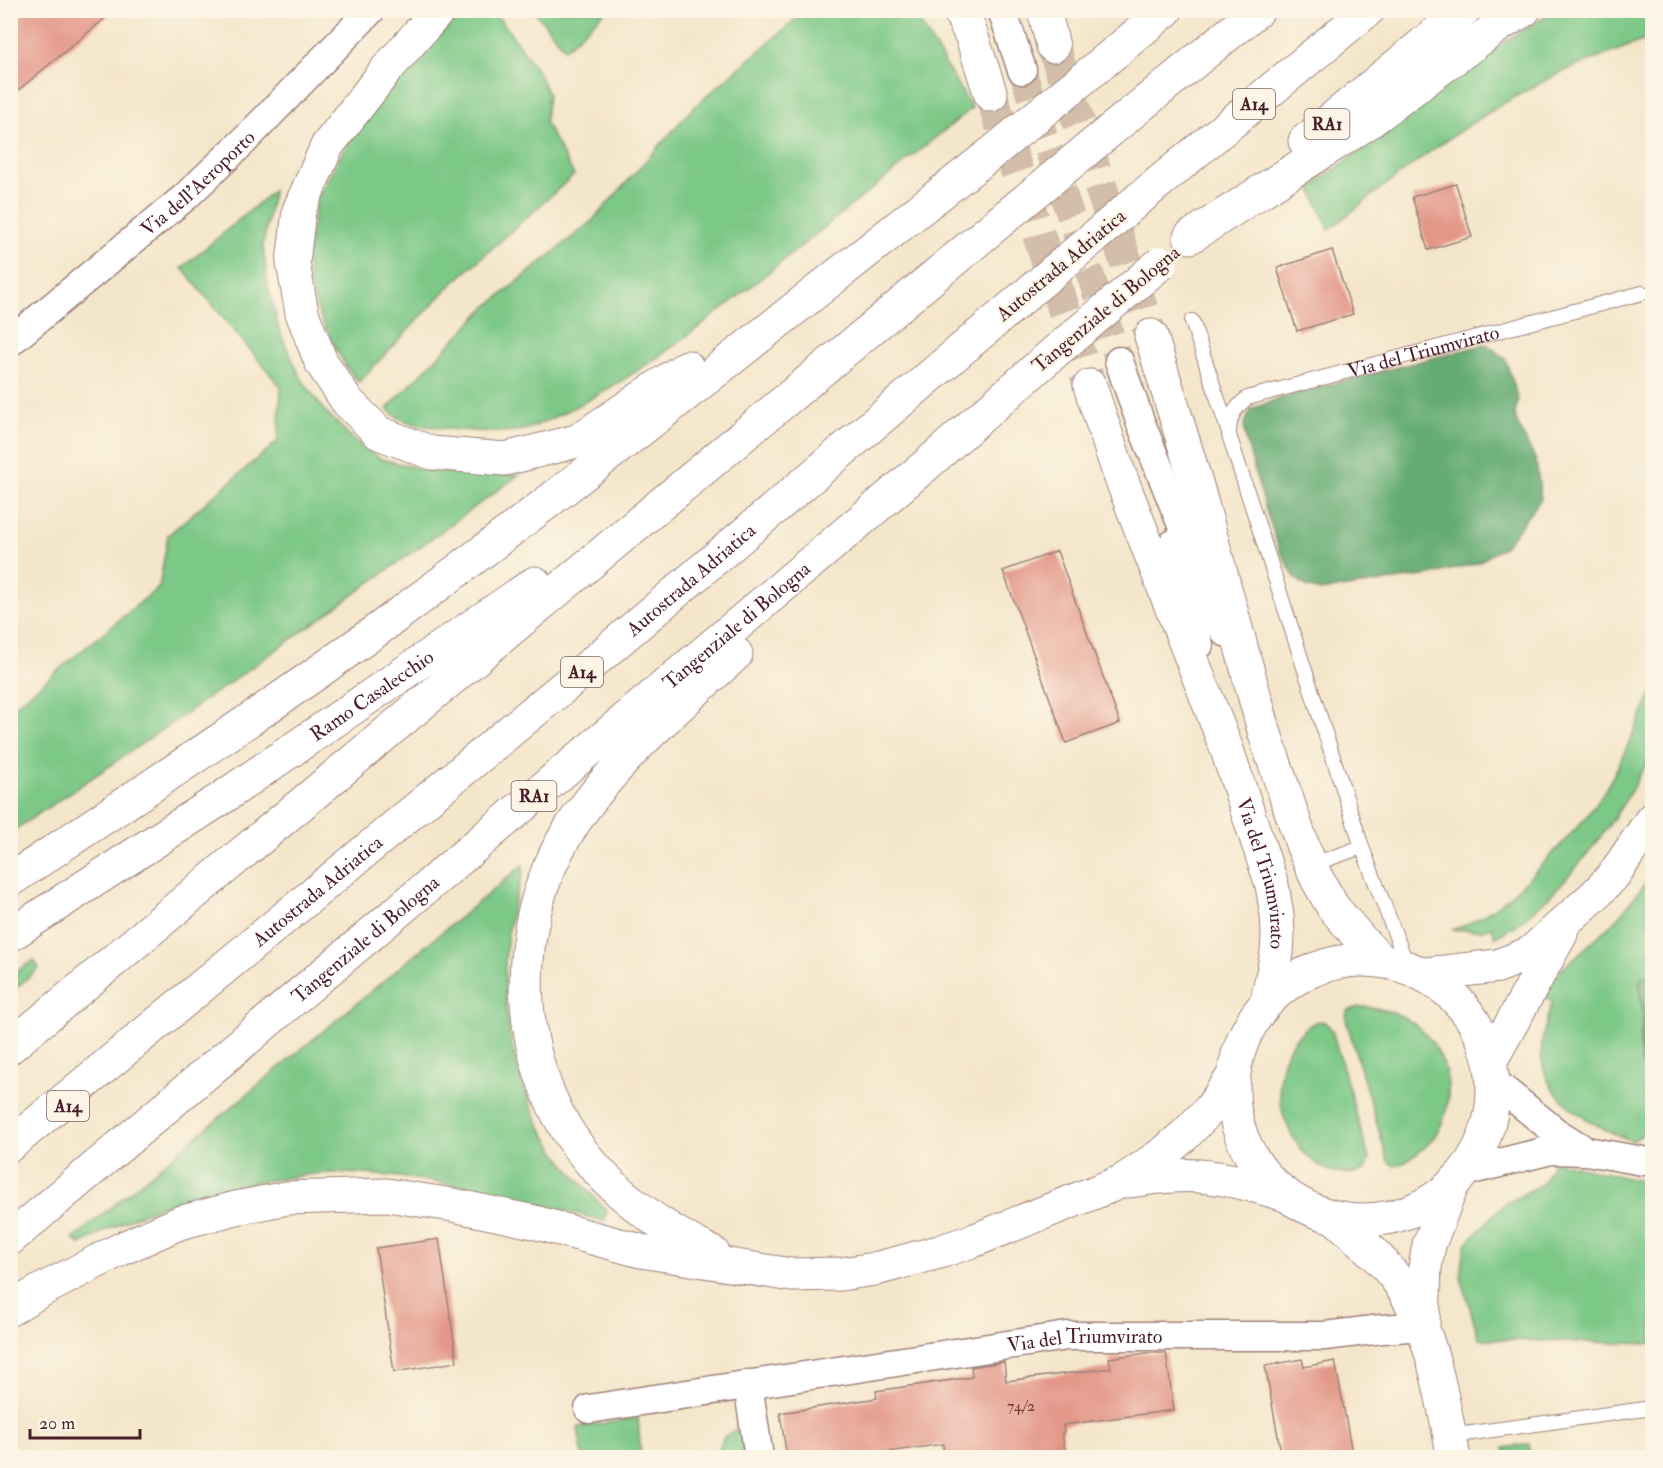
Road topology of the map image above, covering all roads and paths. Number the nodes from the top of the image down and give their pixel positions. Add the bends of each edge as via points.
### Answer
1 (371, 10) edge
2 (438, 10) edge
3 (1002, 10) edge
4 (1044, 10) edge
5 (1166, 10) edge
6 (1258, 10) edge
7 (1368, 10) edge
8 (1464, 10) edge
9 (1524, 10) edge
10 (964, 17) edge
11 (1053, 46) tunnel mouth
12 (1022, 70) tunnel mouth
13 (991, 95) tunnel mouth
14 (912, 216) junction
15 (1190, 237) junction
16 (1642, 293) dead end
17 (1192, 321) dead end
18 (1151, 336) tunnel mouth
19 (10, 342) edge
20 (1119, 361) tunnel mouth
21 (1090, 386) tunnel mouth
22 (1140, 421) junction
23 (1229, 435) junction
24 (728, 447) junction
25 (926, 466) junction
26 (1265, 734) junction
27 (1226, 747) junction
28 (1653, 819) edge
29 (1362, 847) junction
30 (1311, 866) junction
31 (10, 880) edge
32 (1569, 920) junction
33 (10, 935) edge
34 (1406, 968) junction
35 (1267, 1001) junction
36 (10, 1047) edge
37 (126, 1050) junction
38 (1491, 1071) junction
39 (1233, 1076) junction
40 (10, 1145) edge
41 (1586, 1151) junction
42 (1643, 1161) dead end
43 (10, 1162) edge
44 (1459, 1177) junction
45 (1123, 1181) junction
46 (1286, 1195) junction
47 (1335, 1218) junction
48 (10, 1239) edge
49 (766, 1271) junction
50 (10, 1309) edge
51 (1423, 1326) junction
52 (748, 1384) junction
53 (589, 1408) dead end
54 (1653, 1408) edge
55 (1451, 1447) edge
56 (759, 1458) edge

1 - 19 street, Via dell'Aeroporto via 185,197
2 - 14 main road via 327,146 299,210 293,263 302,313 321,362 347,401 379,433 432,453 505,459 578,441
3 - 12 street
4 - 11 main road
5 - 14 main road, bridge
6 - 24 main road, bridge
7 - 37 main road, Autostrada Adriatica / A14, bridge
8 - 15 main road, Tangenziale di Bologna / RA1
9 - 15 main road via 1369,122
10 - 13 main road
14 - 31 main road via 383,626
15 - 25 main road, Tangenziale di Bologna / RA1, bridge
16 - 23 lane, Via del Triumvirato via 1247,398 1232,414
17 - 23 lane
18 - 26 main road, Via del Triumvirato
20 - 22 street, Via del Triumvirato
21 - 27 main road, Via del Triumvirato via 1119,473
22 - 26 street, Via del Triumvirato
22 - 27 street, Via del Triumvirato
23 - 29 lane
24 - 33 main road, Ramo Casalecchio via 232,791
24 - 36 main road
25 - 48 main road, Tangenziale di Bologna / RA1
25 - 49 main road via 624,759 566,836 536,904 525,981 529,1025 537,1059 560,1119 601,1174 656,1222 720,1256
26 - 30 main road, Via del Triumvirato
27 - 35 main road, Via del Triumvirato via 1276,904 1277,953
28 - 32 main road via 1613,876
29 - 30 lane
29 - 34 lane
30 - 34 main road, Via del Triumvirato via 1333,907 1362,942
32 - 34 main road via 1530,953 1498,966
32 - 38 main road
34 - 35 main road via 1353,959 1297,977
34 - 38 main road, Via del Triumvirato via 1444,985 1474,1020 1485,1043
35 - 39 main road via 1244,1041
37 - 40 main road, Autostrada Adriatica / A14
37 - 43 main road, A14
38 - 41 street via 1557,1133
38 - 44 main road via 1484,1131
39 - 45 main road via 1187,1133
39 - 46 main road via 1235,1114 1251,1157
41 - 42 street
41 - 44 street via 1551,1150
44 - 47 main road via 1429,1203 1398,1215 1374,1220
44 - 51 main road via 1429,1245
45 - 46 main road via 1198,1176 1241,1182
45 - 49 main road via 939,1252 884,1267 841,1274
46 - 47 main road
47 - 51 main road via 1395,1277
49 - 50 main road via 641,1251 453,1205 387,1195 297,1198 179,1223 121,1249
51 - 52 street, Via del Triumvirato via 1325,1336 1089,1334
51 - 55 main road
52 - 53 street, Via del Triumvirato
52 - 56 street
54 - 55 lane

